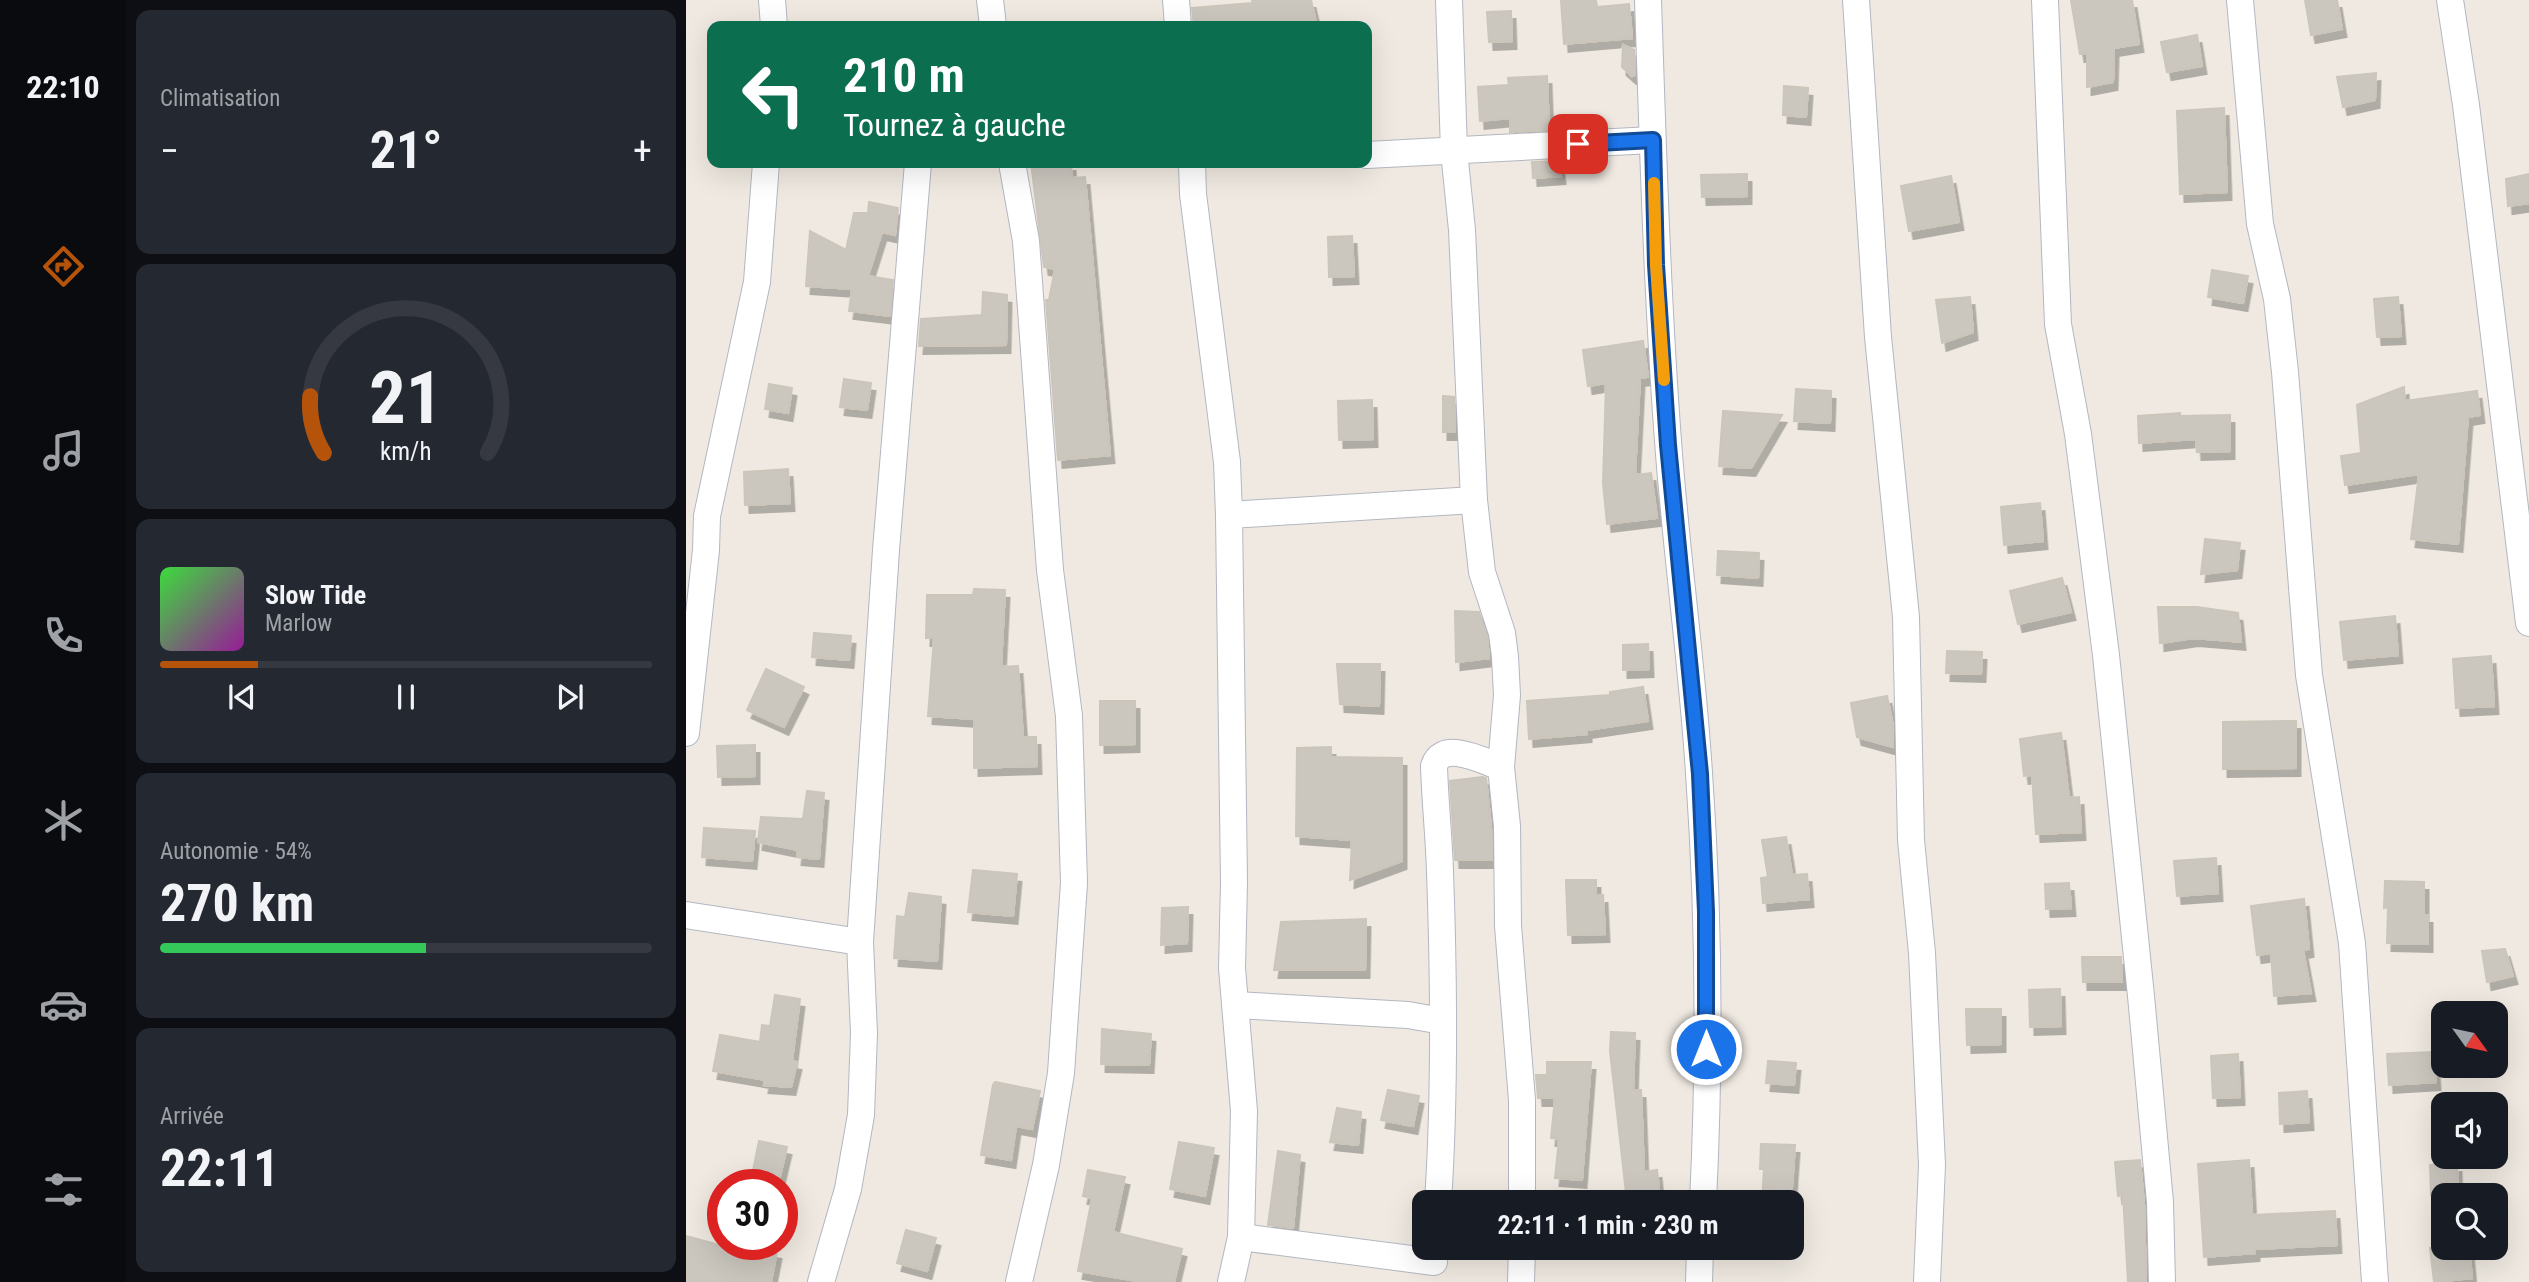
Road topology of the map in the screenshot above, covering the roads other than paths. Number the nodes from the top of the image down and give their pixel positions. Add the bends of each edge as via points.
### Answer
1 (772, 0) edge
2 (990, 0) edge
3 (1176, 0) edge
4 (1449, 0) edge
5 (1648, 0) edge
6 (1856, 0) edge
7 (2045, 0) edge
8 (2240, 0) edge
9 (2449, 0) edge
10 (774, 21) edge
11 (992, 21) edge
12 (1178, 21) edge
13 (1653, 140) junction
14 (1454, 151) junction
15 (1372, 155) edge
16 (766, 168) edge
17 (918, 168) edge
18 (1013, 168) edge
19 (1192, 168) edge
20 (1474, 500) junction
21 (1229, 515) junction
22 (2529, 623) edge
23 (686, 733) edge
24 (1501, 767) junction
25 (686, 915) edge
26 (860, 942) junction
27 (1236, 1005) junction
28 (1441, 1021) junction
29 (1439, 1190) edge
30 (1522, 1190) edge
31 (1704, 1190) edge
32 (1241, 1237) junction
33 (1522, 1260) edge
34 (1700, 1260) edge
35 (1435, 1264) edge
36 (821, 1282) edge
37 (1019, 1282) edge
38 (1231, 1282) edge
39 (1521, 1282) edge
40 (1699, 1282) edge
41 (1927, 1282) edge
42 (2162, 1282) edge
43 (2375, 1282) edge

1 - 10 street
2 - 11 street
3 - 12 street
4 - 14 street
5 - 13 street
6 - 41 street via 1878,337 1906,617 1911,840 1922,953 1932,1165
7 - 42 street via 2059,324 2106,655 2160,1202
8 - 43 street via 2260,224 2277,299 2285,372 2309,675 2353,943
9 - 22 street via 2468,119
13 - 14 street
13 - 31 street via 1668,445 1700,774 1706,912
14 - 15 street
14 - 20 street
16 - 23 street via 757,282 707,516
17 - 26 street
18 - 37 street via 1026,240 1050,570 1069,716 1074,883 1060,1073 1046,1165
19 - 21 street via 1227,462
20 - 21 street
20 - 24 street via 1482,572 1505,657
21 - 27 street
24 - 28 street via 1457,753 1442,754 1434,766
24 - 30 street via 1522,1100
25 - 26 street
26 - 36 street via 861,1115 848,1189
27 - 28 street
27 - 32 street via 1244,1111
28 - 29 street
32 - 35 street
32 - 38 street
33 - 39 street
34 - 40 street

